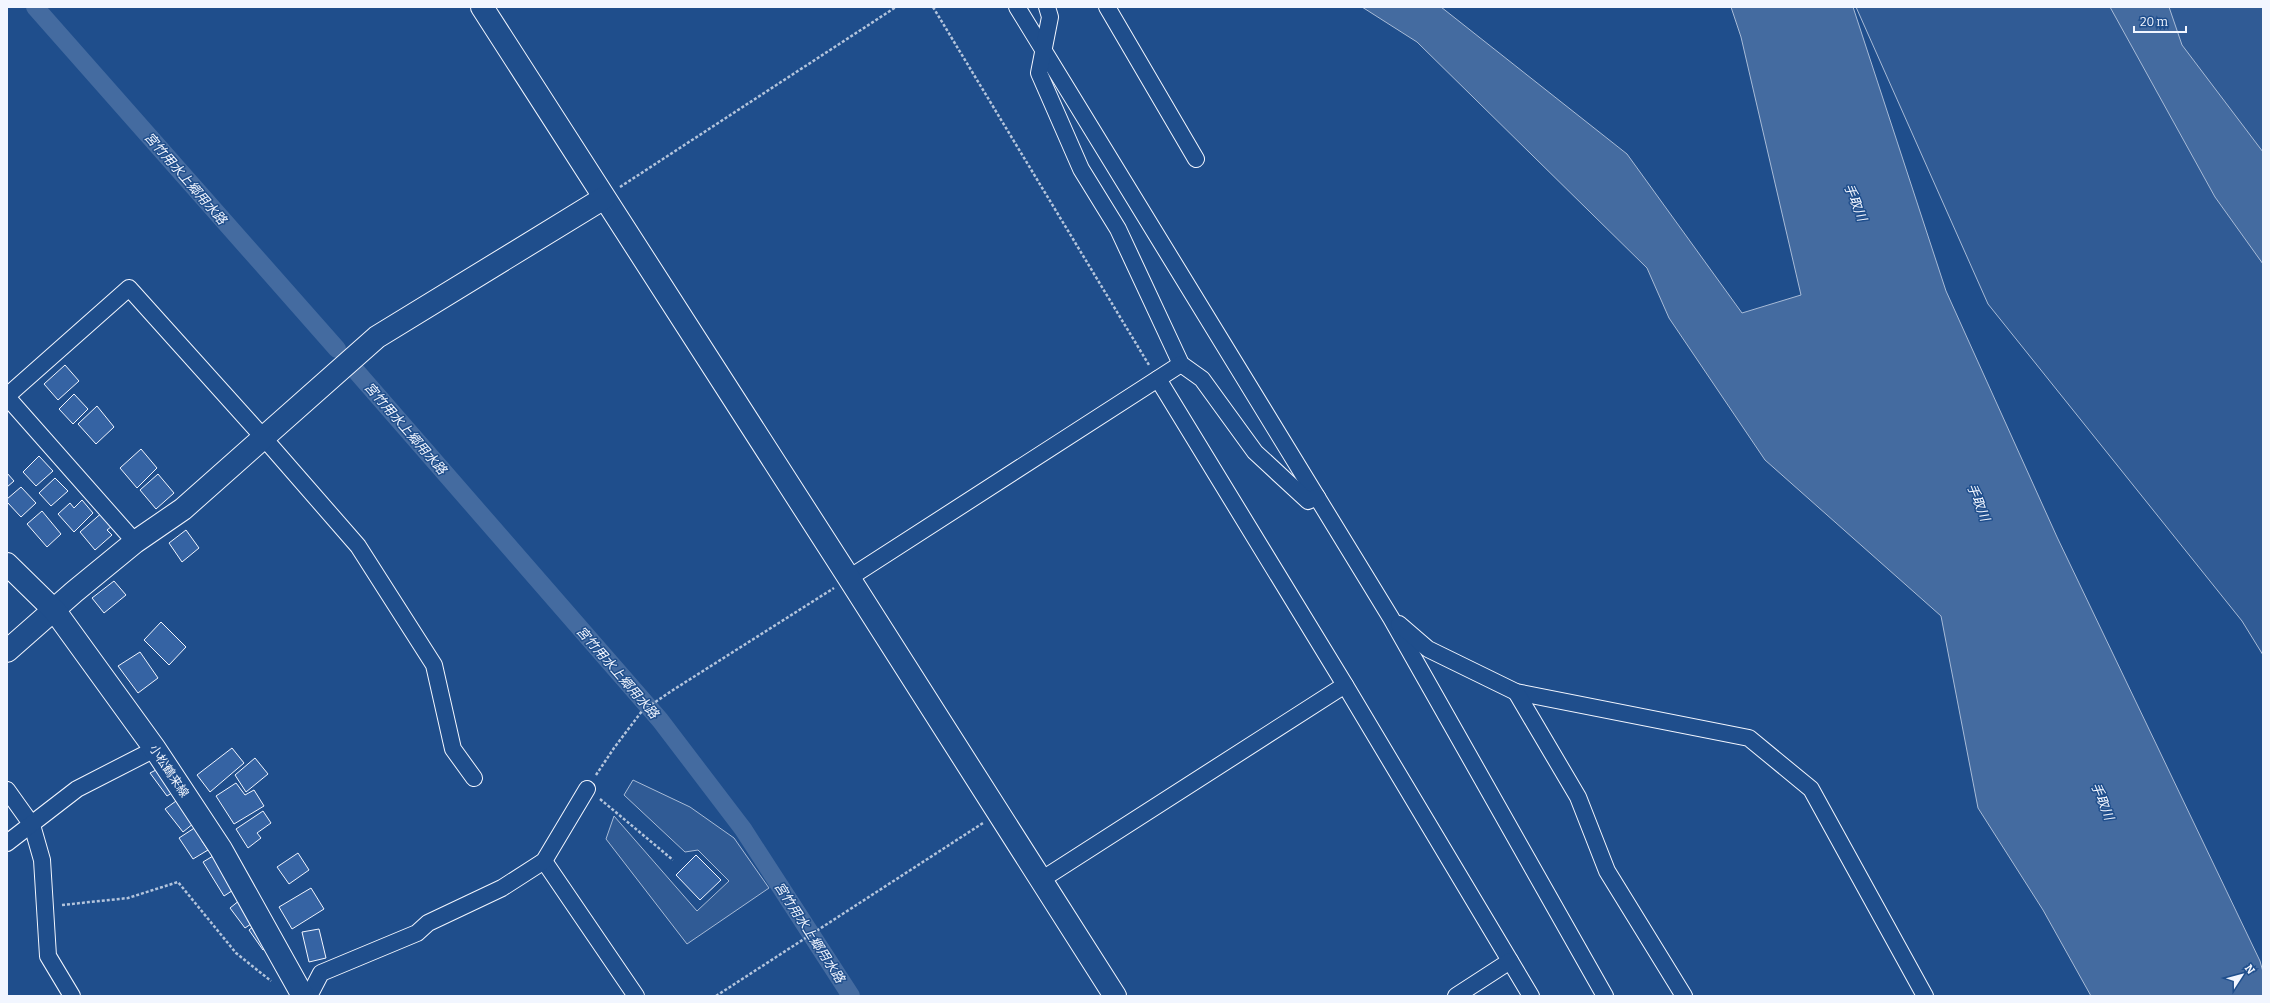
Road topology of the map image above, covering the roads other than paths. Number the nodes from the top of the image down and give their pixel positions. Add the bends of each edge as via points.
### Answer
1 (482, 7) edge
2 (1017, 7) edge
3 (1047, 7) edge
4 (1107, 7) edge
5 (1043, 50) junction
6 (1196, 159) dead end
7 (604, 198) junction
8 (1181, 364) junction
9 (1158, 379) junction
10 (7, 397) edge
11 (264, 437) junction
12 (1317, 497) junction
13 (135, 542) junction
14 (7, 564) edge
15 (849, 578) junction
16 (55, 611) junction
17 (1391, 618) junction
18 (7, 651) edge
19 (1345, 685) junction
20 (1516, 692) junction
21 (154, 749) junction
22 (474, 778) dead end
23 (587, 789) road end
24 (7, 790) edge
25 (32, 825) junction
26 (7, 843) edge
27 (544, 861) junction
28 (1041, 880) junction
29 (1510, 961) junction
30 (72, 996) edge
31 (303, 996) edge
32 (309, 996) edge
33 (636, 996) edge
34 (1115, 996) edge
35 (1456, 996) edge
36 (1531, 996) edge
37 (1605, 996) edge
38 (1684, 996) edge
39 (1925, 996) edge

1 - 7 street
2 - 5 street
3 - 5 street via 1050,17
4 - 6 street
5 - 8 street via 1039,73 1081,169 1118,229
5 - 12 street
7 - 11 street via 377,337
7 - 15 street
8 - 9 street
8 - 12 street via 1202,380 1255,452 1308,501
9 - 15 street
9 - 19 street
10 - 11 street via 129,288
10 - 13 street
11 - 13 street via 183,509
11 - 22 street via 358,546 434,665 453,749
12 - 17 street
13 - 16 street
14 - 16 street, 小松鶴来線
15 - 28 street
16 - 18 street
16 - 21 street, 小松鶴来線
17 - 20 street via 1428,649
17 - 37 street
19 - 28 street
19 - 29 street
20 - 38 street via 1578,798 1607,871
20 - 39 street via 1748,738 1811,789
21 - 25 street via 77,789
21 - 31 street, 小松鶴来線 via 221,849
23 - 27 street
24 - 25 street
25 - 26 street
25 - 30 street via 42,860 48,956
27 - 32 street via 502,888 428,923 418,933 321,973
27 - 33 street
28 - 34 street
29 - 35 street
29 - 36 street

